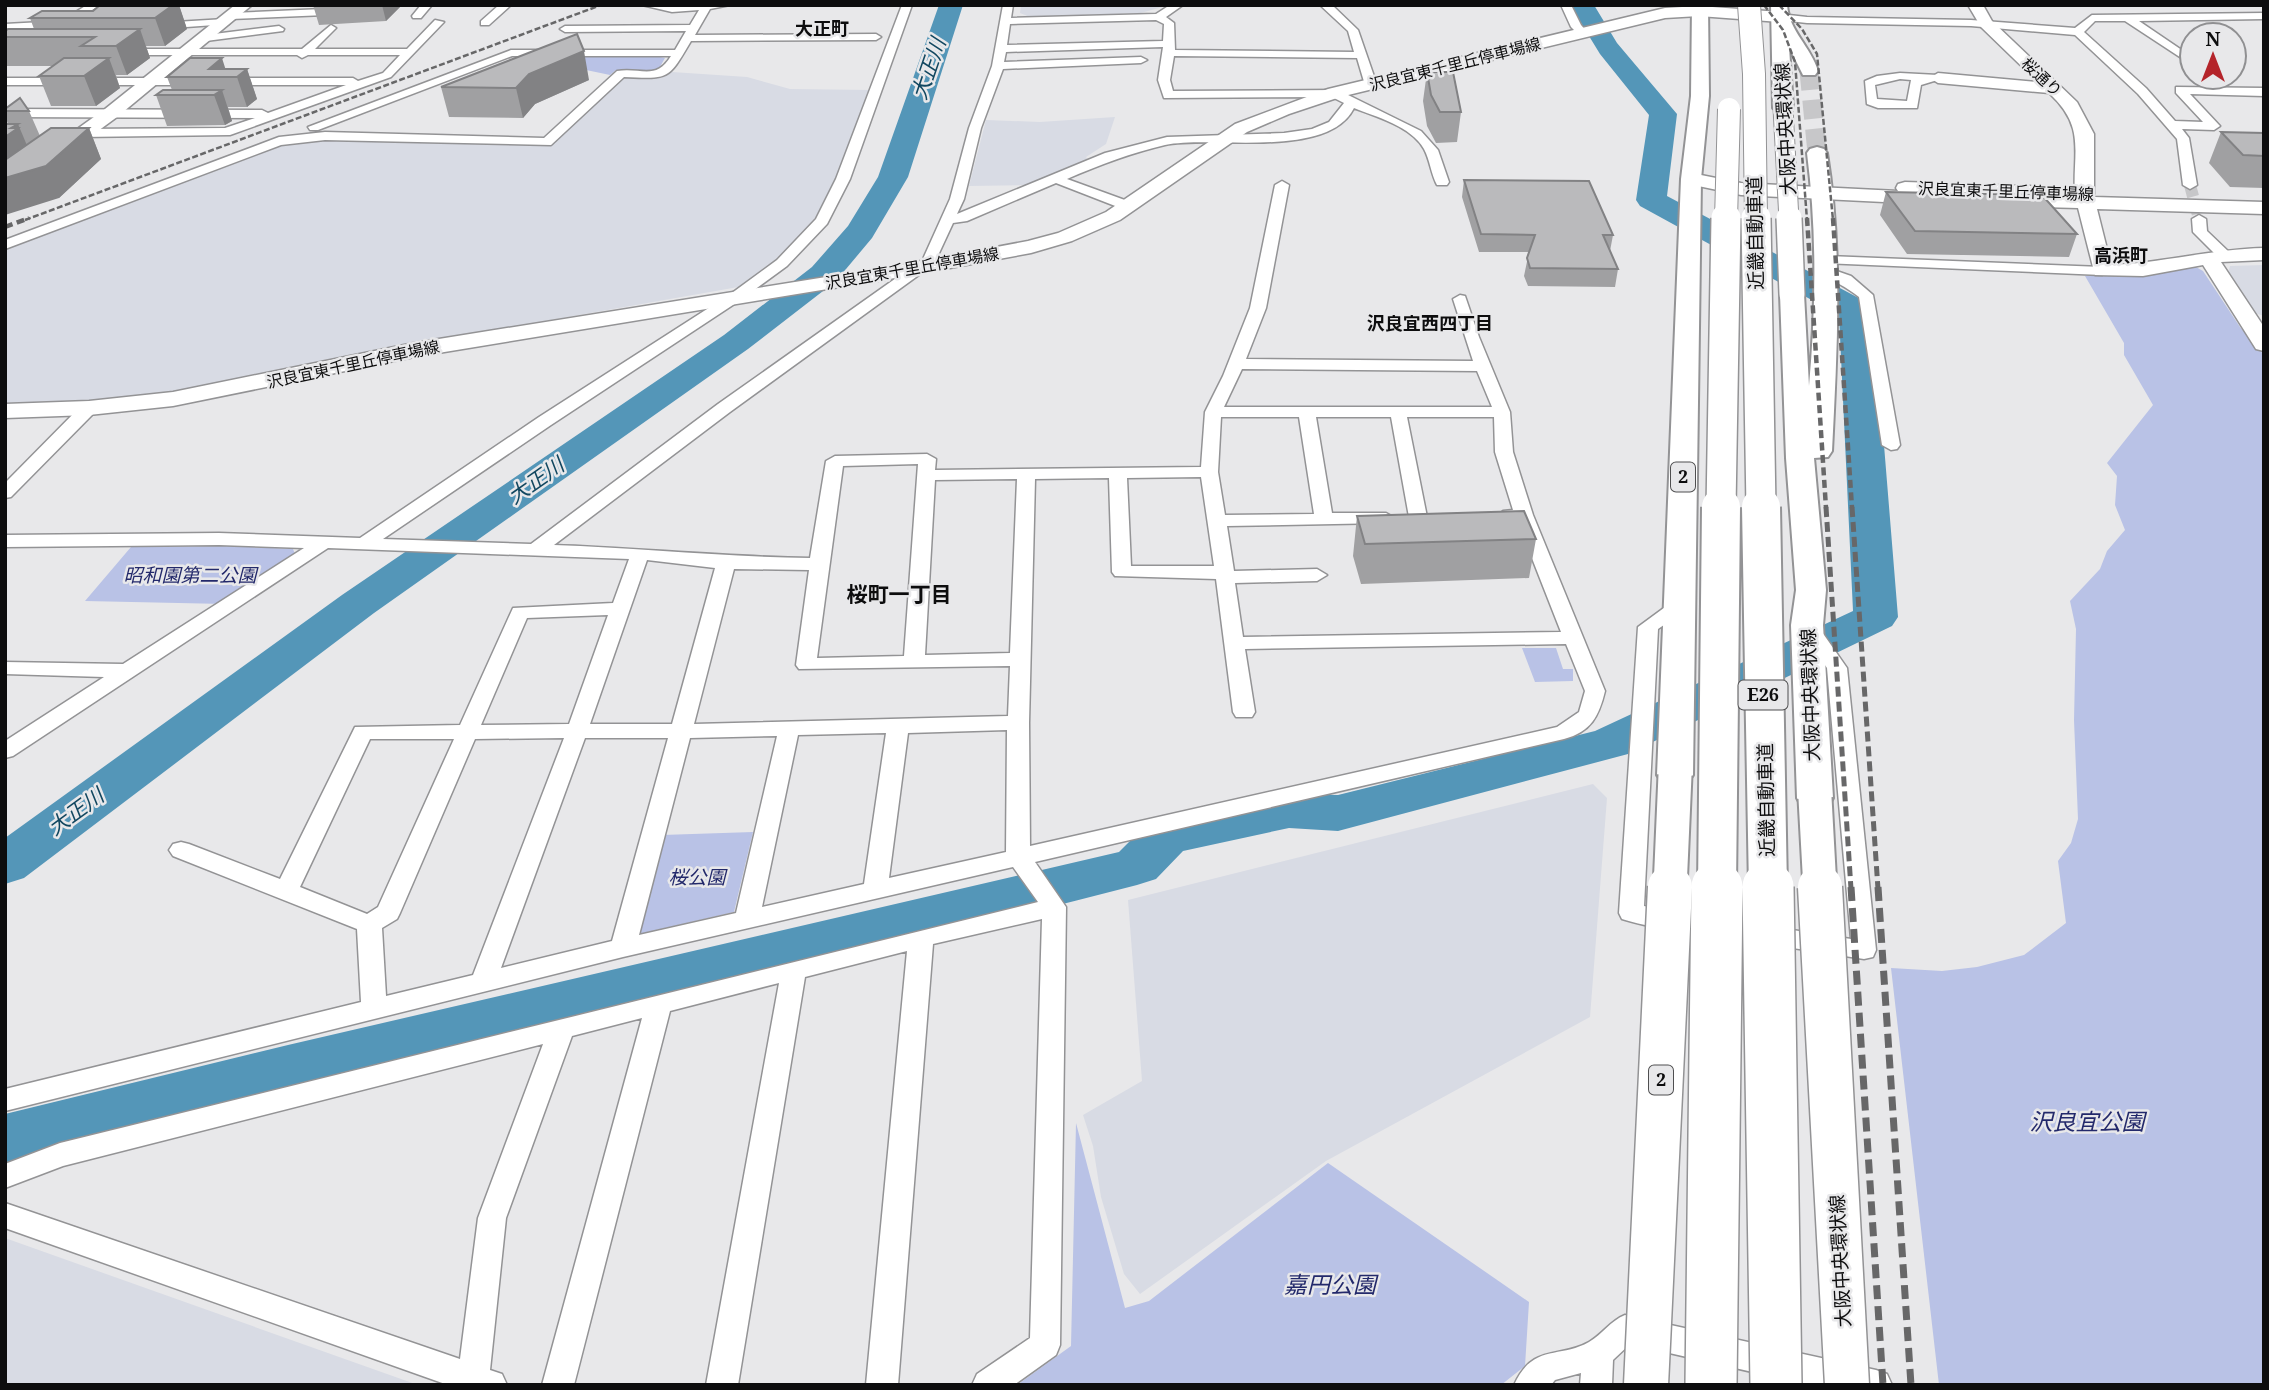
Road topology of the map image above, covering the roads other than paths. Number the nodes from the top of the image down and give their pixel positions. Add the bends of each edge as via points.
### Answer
1 (95, 5) edge
2 (333, 5) edge
3 (427, 5) edge
4 (506, 5) edge
5 (647, 5) edge
6 (706, 5) edge
7 (725, 5) edge
8 (907, 5) edge
9 (1008, 5) edge
10 (1178, 5) edge
11 (1325, 5) edge
12 (1566, 5) edge
13 (1975, 5) edge
14 (2115, 5) edge
15 (1709, 7) edge
16 (1772, 12) edge
17 (234, 14) edge
18 (417, 16) dead end
19 (2264, 16) edge
20 (1158, 17) junction
21 (2131, 18) junction
22 (1007, 21) junction
23 (439, 22) dead end
24 (485, 23) dead end
25 (64, 24) junction
26 (1986, 24) junction
27 (152, 26) edge
28 (5, 27) edge
29 (331, 28) dead end
30 (279, 29) dead end
31 (565, 29) dead end
32 (2078, 32) junction
33 (690, 33) junction
34 (1585, 33) junction
35 (876, 37) dead end
36 (41, 38) edge
37 (206, 38) junction
38 (1001, 49) junction
39 (1168, 49) junction
40 (110, 52) edge
41 (189, 52) junction
42 (305, 52) junction
43 (408, 52) junction
44 (2178, 52) edge
45 (679, 53) junction
46 (1361, 55) junction
47 (1141, 60) dead end
48 (998, 66) junction
49 (1809, 71) tunnel mouth
50 (1938, 78) junction
51 (5, 81) edge
52 (151, 81) junction
53 (273, 81) junction
54 (369, 82) junction
55 (1371, 85) junction
56 (2055, 88) junction
57 (2231, 91) edge
58 (2264, 92) edge
59 (1334, 93) junction
60 (2236, 95) junction
61 (1350, 103) junction
62 (5, 113) edge
63 (111, 113) junction
64 (278, 114) junction
65 (2173, 125) junction
66 (314, 128) dead end
67 (81, 133) junction
68 (1227, 139) junction
69 (32, 148) edge
70 (60, 148) junction
71 (1817, 153) tunnel mouth
72 (5, 176) edge
73 (24, 176) junction
74 (1056, 178) junction
75 (1692, 179) junction
76 (1442, 182) dead end
77 (1282, 185) dead end
78 (2190, 185) tunnel mouth
79 (1824, 189) junction
80 (5, 190) edge
81 (2085, 198) junction
82 (2264, 199) edge
83 (1128, 206) junction
84 (2264, 208) edge
85 (948, 219) junction
86 (2199, 219) tunnel mouth
87 (5, 244) edge
88 (2264, 254) edge
89 (2216, 257) junction
90 (1828, 266) junction
91 (910, 270) junction
92 (2102, 271) junction
93 (737, 296) junction
94 (1460, 299) dead end
95 (2256, 323) edge
96 (2264, 344) edge
97 (1236, 364) junction
98 (1484, 366) junction
99 (89, 408) junction
100 (5, 411) edge
101 (1213, 412) junction
102 (1307, 412) junction
103 (1398, 412) junction
104 (1502, 412) junction
105 (1891, 446) dead end
106 (1026, 472) junction
107 (1118, 472) junction
108 (1209, 472) junction
109 (926, 475) junction
110 (5, 493) edge
111 (1484, 515) edge
112 (1524, 515) junction
113 (1324, 519) junction
114 (1217, 521) junction
115 (5, 541) edge
116 (324, 543) junction
117 (367, 544) junction
118 (529, 550) junction
119 (640, 554) junction
120 (726, 564) junction
121 (819, 564) junction
122 (1223, 575) junction
123 (1317, 575) dead end
124 (1811, 590) junction
125 (1679, 606) junction
126 (621, 609) junction
127 (1807, 625) junction
128 (1573, 638) junction
129 (1234, 643) junction
130 (1021, 659) junction
131 (914, 662) junction
132 (5, 668) edge
133 (129, 671) junction
134 (1244, 712) dead end
135 (1018, 723) junction
136 (898, 727) junction
137 (468, 729) junction
138 (789, 729) junction
139 (680, 731) junction
140 (577, 732) junction
141 (5, 751) edge
142 (181, 850) dead end
143 (1018, 856) junction
144 (876, 890) junction
145 (286, 891) junction
146 (1054, 907) junction
147 (747, 920) junction
148 (369, 924) junction
149 (921, 938) junction
150 (623, 948) junction
151 (794, 970) junction
152 (483, 982) junction
153 (659, 1004) junction
154 (374, 1010) junction
155 (562, 1028) junction
156 (5, 1100) edge
157 (5, 1176) edge
158 (5, 1215) edge
159 (1598, 1354) junction
160 (482, 1382) edge
161 (558, 1385) edge
162 (722, 1385) edge
163 (882, 1385) edge
164 (988, 1385) edge
165 (1530, 1385) edge
166 (1596, 1385) edge
167 (1646, 1385) edge
168 (1711, 1385) edge
169 (1776, 1385) edge
170 (1847, 1385) edge
171 (1876, 1385) edge

1 - 25 street
2 - 17 street via 326,12
3 - 18 street
4 - 24 street
5 - 6 street via 671,9
6 - 7 street
6 - 33 street
8 - 93 street via 843,178 822,221 782,263
9 - 22 street
10 - 20 street
11 - 46 street via 1353,30
12 - 34 street
13 - 26 main road, 桜通り
14 - 21 street
15 - 16 main road, 沢良宜東千里丘停車場線
15 - 34 main road, 沢良宜東千里丘停車場線
15 - 75 main road, 2
15 - 168 highway, 近畿自動車道 / E26, bridge via 1730,72
16 - 26 street via 1807,20
16 - 49 main road via 1805,57
16 - 124 main road, 大阪中央環状線, bridge via 1787,148 1800,458
16 - 169 highway, 近畿自動車道 / E26, bridge via 1754,74
17 - 27 street
17 - 37 main road
19 - 21 street
20 - 22 street
20 - 39 street via 1170,23
21 - 32 street via 2092,18
21 - 44 street
22 - 38 street
23 - 43 street
25 - 28 street
25 - 36 street
26 - 32 street
26 - 56 main road, 桜通り
29 - 42 street
30 - 37 street
31 - 33 street
32 - 65 street
33 - 35 street
33 - 45 street
34 - 55 main road, 沢良宜東千里丘停車場線
37 - 41 main road
38 - 39 street
38 - 48 street
39 - 46 street
39 - 59 street via 1164,80 1168,95
40 - 41 street
41 - 42 street
41 - 52 main road
42 - 43 street
42 - 53 street
43 - 54 street via 387,75
45 - 66 street via 511,53
45 - 87 street via 659,75 621,73 547,142 325,136 279,141
46 - 55 street
47 - 48 street
48 - 85 street
50 - 50 street via 1915,82 1913,105 1870,100 1869,83 1877,79
50 - 56 main road
51 - 52 street
52 - 53 street
52 - 63 main road
53 - 54 street
54 - 64 street
55 - 59 main road, 沢良宜東千里丘停車場線
56 - 81 main road, 桜通り via 2069,102 2085,134
57 - 60 street
58 - 60 street
59 - 61 street
59 - 68 main road, 沢良宜東千里丘停車場線 via 1241,128
60 - 65 street via 2180,90 2214,126
61 - 68 street via 1333,125 1315,132
61 - 76 street via 1410,129 1428,143
62 - 63 street
63 - 64 street
63 - 67 main road
64 - 67 street via 226,132
65 - 78 street via 2183,138
67 - 70 main road
68 - 74 street via 1155,142
68 - 83 main road, 沢良宜東千里丘停車場線
69 - 70 street
70 - 73 main road
71 - 79 main road
72 - 73 street
73 - 80 main road
74 - 83 street
74 - 85 street via 962,218
75 - 79 main road, 沢良宜東千里丘停車場線 via 1741,189
75 - 125 main road, 2
77 - 97 street via 1258,308
79 - 81 main road, 沢良宜東千里丘停車場線
79 - 90 main road
81 - 82 main road, 沢良宜東千里丘停車場線
81 - 84 main road, 沢良宜東千里丘停車場線
81 - 92 main road, 桜通り
83 - 91 main road, 沢良宜東千里丘停車場線 via 1104,222 1031,247
85 - 91 street via 929,261
86 - 89 street via 2200,232
88 - 89 main road
89 - 92 main road via 2143,270
89 - 95 main road
90 - 92 street
90 - 105 street via 1866,295
90 - 124 main road
91 - 93 main road, 沢良宜東千里丘停車場線
91 - 118 street
93 - 99 main road, 沢良宜東千里丘停車場線 via 414,350 173,399
93 - 117 street
94 - 98 street
95 - 96 main road
97 - 98 street
97 - 101 street
98 - 104 street
99 - 100 main road, 沢良宜東千里丘停車場線
99 - 110 street
101 - 102 street
101 - 108 street
102 - 103 street
102 - 113 street
103 - 104 street
103 - 113 street via 1425,517
104 - 112 street via 1504,452
106 - 107 street
106 - 109 street
106 - 130 street
107 - 108 street
107 - 122 street via 1122,572
108 - 114 street
109 - 121 street via 927,459 835,461
109 - 131 street
111 - 112 street
112 - 128 street
113 - 114 street
114 - 122 street
115 - 116 street
116 - 117 street
116 - 133 street
117 - 118 street
118 - 119 street
119 - 120 street
119 - 126 street
120 - 121 street
120 - 139 street
121 - 131 street via 806,665
122 - 123 street
122 - 129 street
124 - 127 main road, 大阪中央環状線
125 - 127 street via 1648,627 1632,913 1864,950 1837,668
125 - 167 main road, 2, bridge
126 - 137 street via 520,611
126 - 140 street
127 - 170 main road, 大阪中央環状線, bridge
128 - 129 street
128 - 143 street via 1595,691 1589,715 1564,732
129 - 134 street
130 - 131 street
130 - 135 street
132 - 133 street
133 - 141 street
135 - 136 street
135 - 143 street
136 - 138 street
136 - 144 street
137 - 140 street
137 - 145 street via 363,732
137 - 148 street via 388,913
138 - 139 street
138 - 147 street
139 - 140 street
139 - 150 street
140 - 152 street
142 - 145 street
143 - 144 street
143 - 146 street
144 - 147 street
145 - 148 street
146 - 149 street
146 - 164 street via 1045,1345
147 - 150 street
148 - 154 street
149 - 151 street
149 - 163 street
150 - 152 street
151 - 153 street
151 - 162 street
152 - 154 street
153 - 155 street
153 - 161 street
154 - 156 street
155 - 157 street via 60,1155
155 - 160 street via 492,1218
158 - 160 street
159 - 165 street via 1546,1368
159 - 166 street
159 - 171 street via 1625,1329

